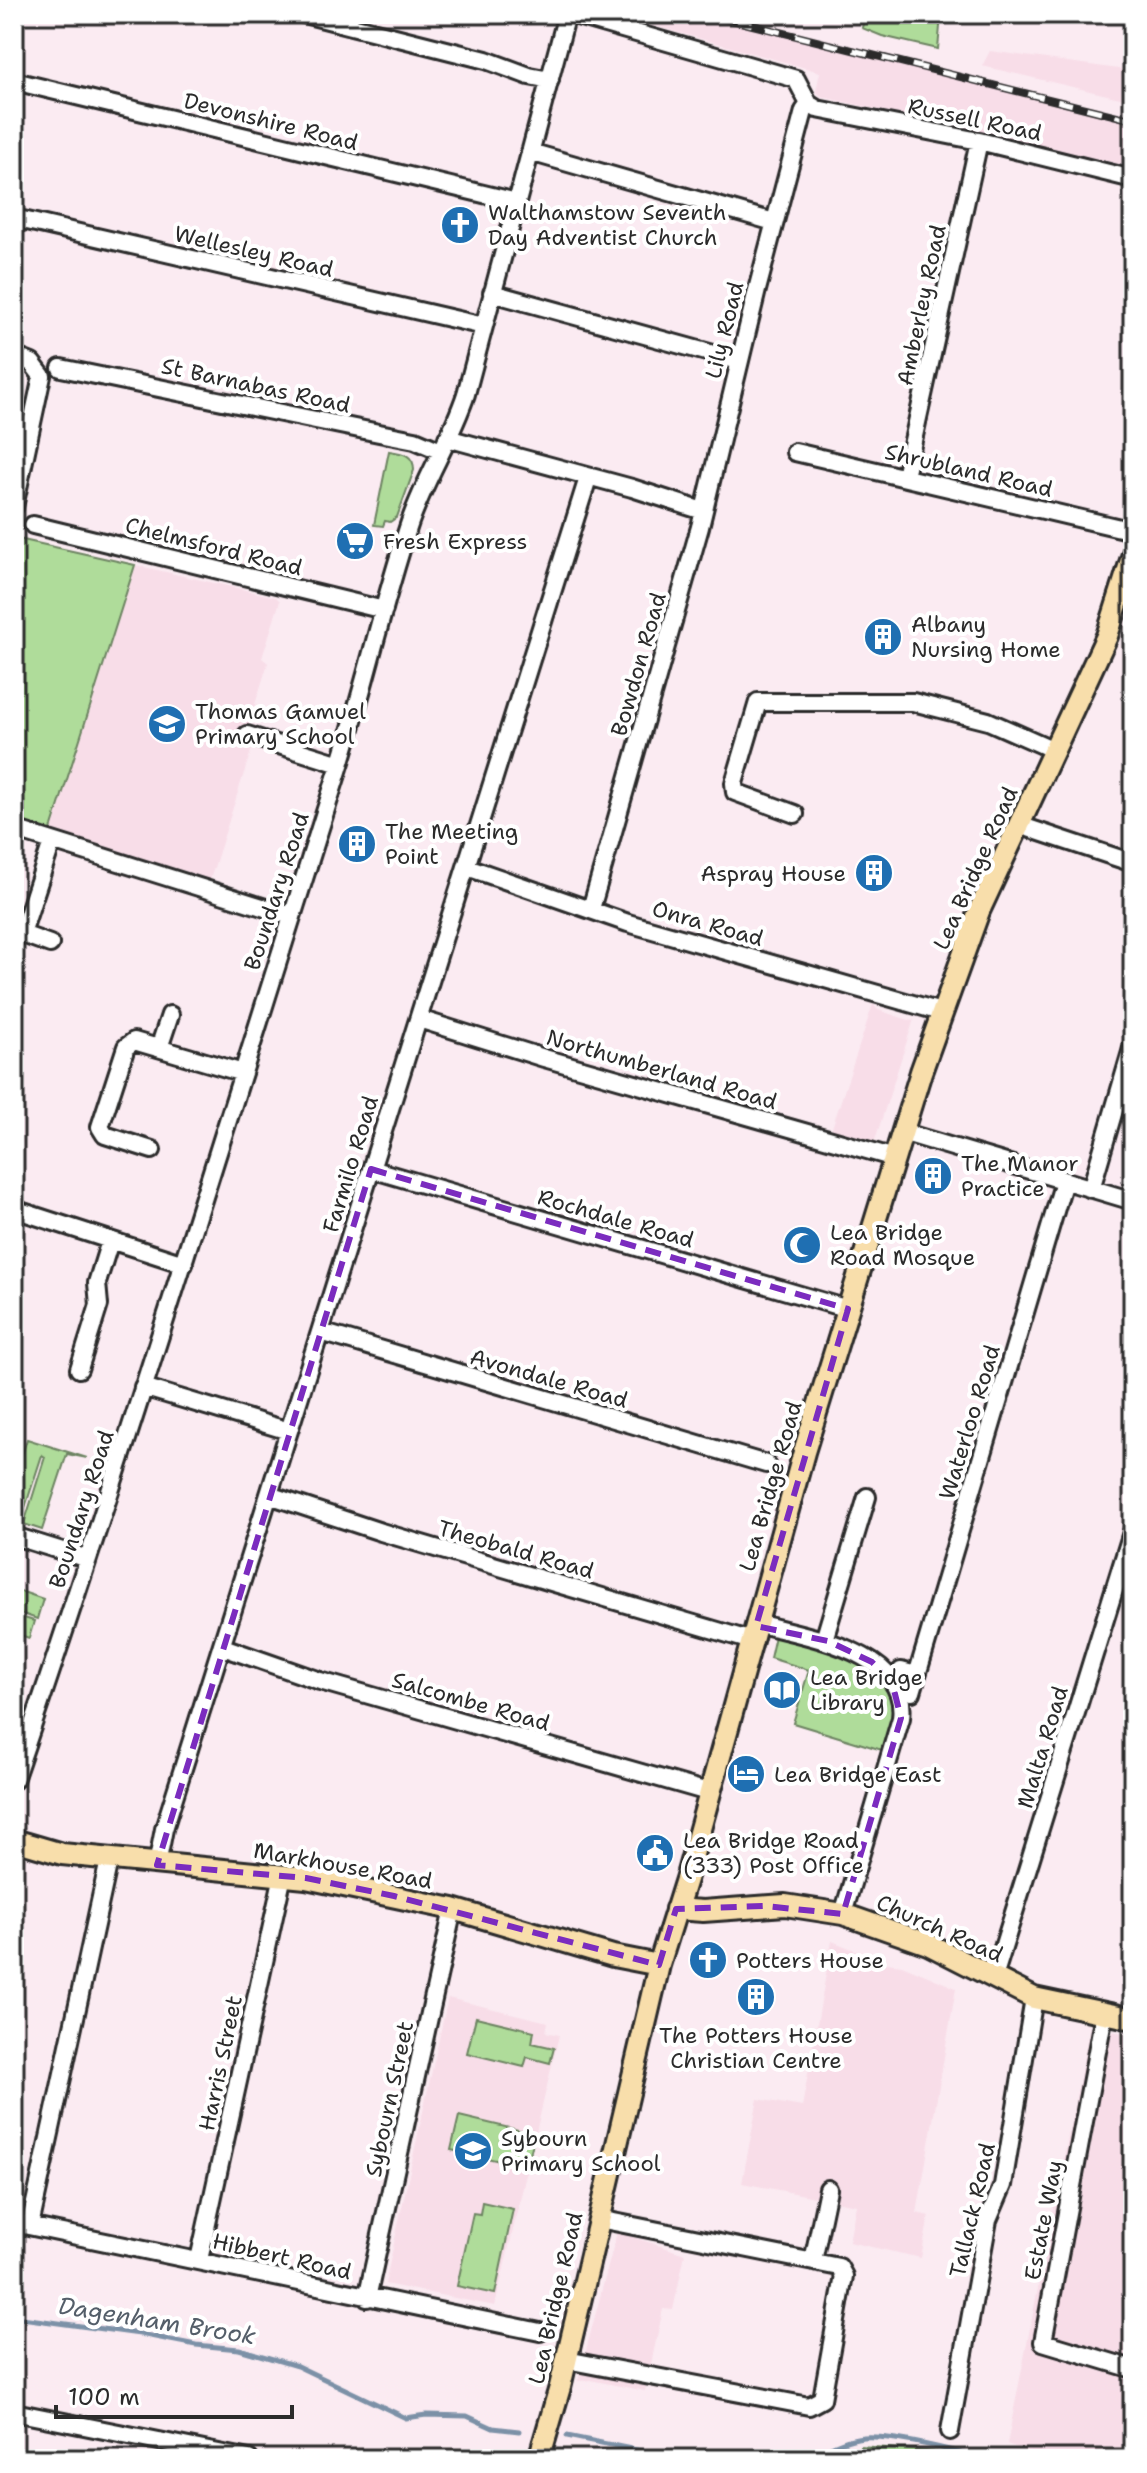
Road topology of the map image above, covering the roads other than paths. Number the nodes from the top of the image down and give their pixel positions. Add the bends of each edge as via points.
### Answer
1 (304, 14) edge
2 (568, 14) edge
3 (550, 80) junction
4 (14, 81) edge
5 (809, 104) junction
6 (979, 141) junction
7 (530, 152) junction
8 (1133, 179) edge
9 (517, 202) junction
10 (14, 218) edge
11 (774, 222) junction
12 (492, 293) junction
13 (484, 326) junction
14 (14, 356) edge
15 (739, 361) junction
16 (61, 368) dead end
17 (723, 430) joint
18 (444, 445) junction
19 (795, 452) dead end
20 (905, 477) junction
21 (588, 478) junction
22 (14, 507) edge
23 (703, 511) junction
24 (33, 525) dead end
25 (1133, 531) edge
26 (1133, 554) edge
27 (384, 610) junction
28 (247, 735) dead end
29 (1054, 750) junction
30 (340, 764) junction
31 (795, 814) dead end
32 (1019, 825) junction
33 (14, 829) edge
34 (52, 842) junction
35 (1133, 863) edge
36 (467, 867) junction
37 (591, 909) junction
38 (291, 916) junction
39 (18, 932) edge
40 (50, 944) dead end
41 (941, 1012) junction
42 (170, 1015) dead end
43 (419, 1019) junction
44 (1133, 1045) edge
45 (159, 1048) junction
46 (243, 1073) junction
47 (902, 1132) junction
48 (152, 1150) dead end
49 (895, 1158) junction
50 (371, 1169) junction
51 (1064, 1181) junction
52 (1091, 1189) junction
53 (1133, 1201) edge
54 (14, 1209) edge
55 (110, 1241) junction
56 (184, 1264) junction
57 (848, 1309) junction
58 (321, 1332) junction
59 (79, 1369) dead end
60 (143, 1387) junction
61 (289, 1431) junction
62 (766, 1464) dead end
63 (269, 1495) junction
64 (867, 1497) dead end
65 (14, 1536) edge
66 (1131, 1540) edge
67 (88, 1559) junction
68 (754, 1632) junction
69 (824, 1640) junction
70 (223, 1647) junction
71 (912, 1692) dead end
72 (14, 1780) edge
73 (708, 1792) junction
74 (14, 1840) edge
75 (109, 1860) junction
76 (157, 1865) junction
77 (283, 1875) junction
78 (453, 1909) junction
79 (676, 1909) junction
80 (843, 1914) junction
81 (659, 1965) junction
82 (994, 1977) junction
83 (1034, 1998) junction
84 (1104, 2014) junction
85 (1133, 2019) edge
86 (828, 2189) dead end
87 (599, 2219) junction
88 (22, 2225) edge
89 (199, 2260) junction
90 (813, 2261) junction
91 (367, 2298) junction
92 (540, 2332) dead end
93 (566, 2360) junction
94 (1133, 2369) edge
95 (14, 2412) edge
96 (950, 2431) dead end
97 (249, 2459) edge
98 (539, 2459) edge

1 - 3 street
2 - 3 street, Boundary Road
2 - 5 street via 796,79
3 - 7 street, Boundary Road
4 - 9 street, Devonshire Road
5 - 6 street, Russell Road
5 - 11 street, Lily Road
6 - 8 street, Russell Road
6 - 20 street, Amberley Road
7 - 9 street, Boundary Road
7 - 11 street
9 - 12 street, Boundary Road
10 - 13 street, Wellesley Road
11 - 15 street, Lily Road
12 - 13 street, Boundary Road
12 - 15 street
13 - 18 street, Boundary Road via 459,415
14 - 22 street via 41,372
15 - 17 street, Lily Road
16 - 18 street, St Barnabas Road
17 - 23 street, Bowdon Road
18 - 21 street, St Barnabas Road
18 - 27 street, Boundary Road via 408,528
19 - 20 street, Shrubland Road
20 - 25 street, Shrubland Road
21 - 23 street, St Barnabas Road
21 - 36 street, Farmilo Road
23 - 37 street, Bowdon Road
24 - 27 street, Chelmsford Road
26 - 29 main road, Lea Bridge Road via 1107,636
27 - 30 street, Boundary Road
28 - 30 street
29 - 31 street via 988,721 913,702 758,702 735,792
29 - 32 main road, Lea Bridge Road
30 - 38 street, Boundary Road
32 - 35 street
32 - 41 main road, Lea Bridge Road
33 - 34 street
34 - 38 street
34 - 39 street
36 - 37 street, Onra Road
36 - 43 street, Farmilo Road
37 - 41 street, Onra Road
38 - 46 street, Boundary Road
39 - 40 street
41 - 47 main road, Lea Bridge Road
42 - 45 street
43 - 49 street, Northumberland Road
43 - 50 street, Farmilo Road
44 - 52 street
45 - 46 street
45 - 48 street via 134,1041 126,1047 100,1127 105,1135
46 - 56 street, Boundary Road
47 - 49 main road, Lea Bridge Road
47 - 51 street
49 - 57 main road, Lea Bridge Road
50 - 57 street, Rochdale Road
50 - 58 street, Farmilo Road
51 - 52 street
51 - 71 street, Waterloo Road via 908,1673
52 - 53 street
54 - 55 street
55 - 56 street
55 - 59 street via 97,1283 99,1305
56 - 60 street, Boundary Road
57 - 68 main road, Lea Bridge Road
58 - 61 street, Farmilo Road
58 - 62 street, Avondale Road
60 - 61 street
60 - 67 street, Boundary Road
61 - 63 street, Farmilo Road
63 - 68 street, Theobald Road via 381,1532
63 - 70 street, Farmilo Road
64 - 69 street
65 - 67 street
66 - 82 street, Malta Road
67 - 72 street, Boundary Road
68 - 69 street, Theobald Road
68 - 73 main road, Lea Bridge Road
69 - 80 street, Theobald Road via 885,1673 902,1710
70 - 73 street, Salcombe Road via 320,1681
70 - 76 street, Farmilo Road
73 - 79 main road, Lea Bridge Road
74 - 75 main road, Markhouse Road
75 - 76 main road, Markhouse Road
75 - 88 street
76 - 77 main road, Markhouse Road
77 - 78 main road, Markhouse Road
77 - 89 street, Harris Street
78 - 81 main road, Markhouse Road
78 - 91 street, Sybourn Street
79 - 80 main road, Church Road via 785,1905
79 - 81 main road, Lea Bridge Road
80 - 82 main road, Church Road via 928,1944
81 - 87 main road, Lea Bridge Road
82 - 83 main road, Church Road
83 - 84 main road, Church Road
83 - 96 street, Tallack Road via 1003,2185 988,2220
84 - 85 main road, Church Road
84 - 94 street, Estate Way via 1043,2342
86 - 90 street
87 - 90 street
87 - 93 main road, Lea Bridge Road
88 - 89 street, Hibbert Road
89 - 91 street, Hibbert Road
90 - 93 street via 839,2267 844,2276 822,2399 809,2406
91 - 92 street, Hibbert Road
93 - 98 main road, Lea Bridge Road
95 - 97 street

